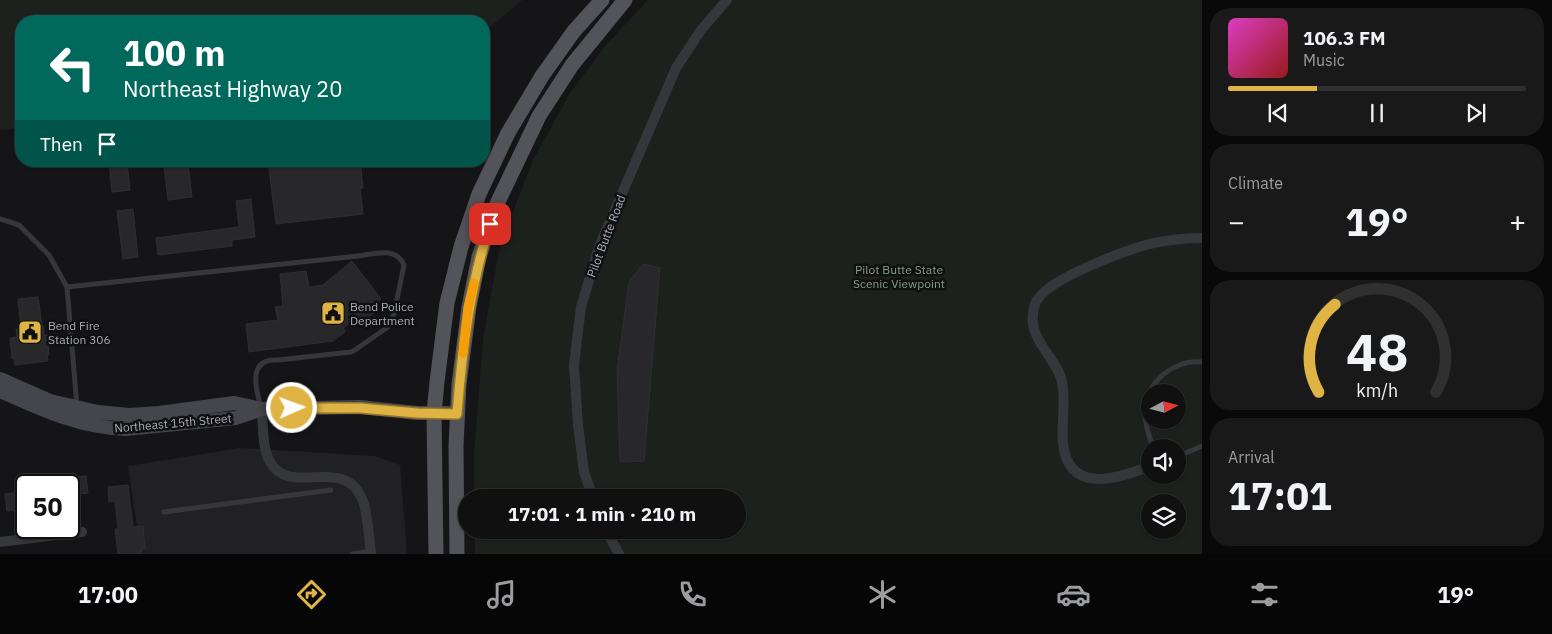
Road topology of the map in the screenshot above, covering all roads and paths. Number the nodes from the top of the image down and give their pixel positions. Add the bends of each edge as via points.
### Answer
1 (602, 0) edge
2 (625, 0) edge
3 (727, 0) edge
4 (0, 218) edge
5 (1202, 238) edge
6 (67, 287) junction
7 (1202, 362) edge
8 (0, 379) edge
9 (0, 391) edge
10 (262, 409) junction
11 (75, 413) junction
12 (434, 413) junction
13 (457, 414) junction
14 (1151, 439) edge
15 (1202, 446) edge
16 (1186, 453) edge
17 (1141, 469) edge
18 (590, 489) edge
19 (331, 490) dead end
20 (164, 512) dead end
21 (82, 532) dead end
22 (611, 539) edge
23 (0, 542) edge
24 (371, 552) edge
25 (352, 554) edge
26 (436, 554) edge
27 (457, 554) edge
28 (619, 554) edge

1 - 12 main road via 574,31 542,76 508,134 479,194 447,303
2 - 13 main road via 572,64 539,116 495,208 479,257 468,307
3 - 18 street, Pilot Butte Road via 701,30 676,68 599,247 580,307 574,365 584,472
4 - 6 lane via 19,225 49,255
5 - 17 street via 1150,244 1089,266 1051,287 1038,299 1032,315 1041,346 1057,367 1062,380 1063,444 1067,462 1074,471 1101,480
6 - 10 lane via 358,256 393,253 401,258 404,265 394,314 388,326 351,352 269,360 261,364 256,372 256,390
6 - 11 lane
7 - 14 lane via 1175,366 1151,388 1145,417
8 - 11 main road, Northeast 15th Street
9 - 11 main road, Northeast 15th Street via 46,412
10 - 11 main road, Northeast 15th Street via 234,403 159,413
10 - 12 main road, Northeast 15th Street via 354,407
10 - 24 street via 266,450 276,470 296,478 330,476 345,480 355,488 364,504
12 - 13 main road, Northeast 15th Street
12 - 26 main road
13 - 27 main road
15 - 16 lane
19 - 20 lane
21 - 23 street
22 - 28 street
24 - 25 lane

